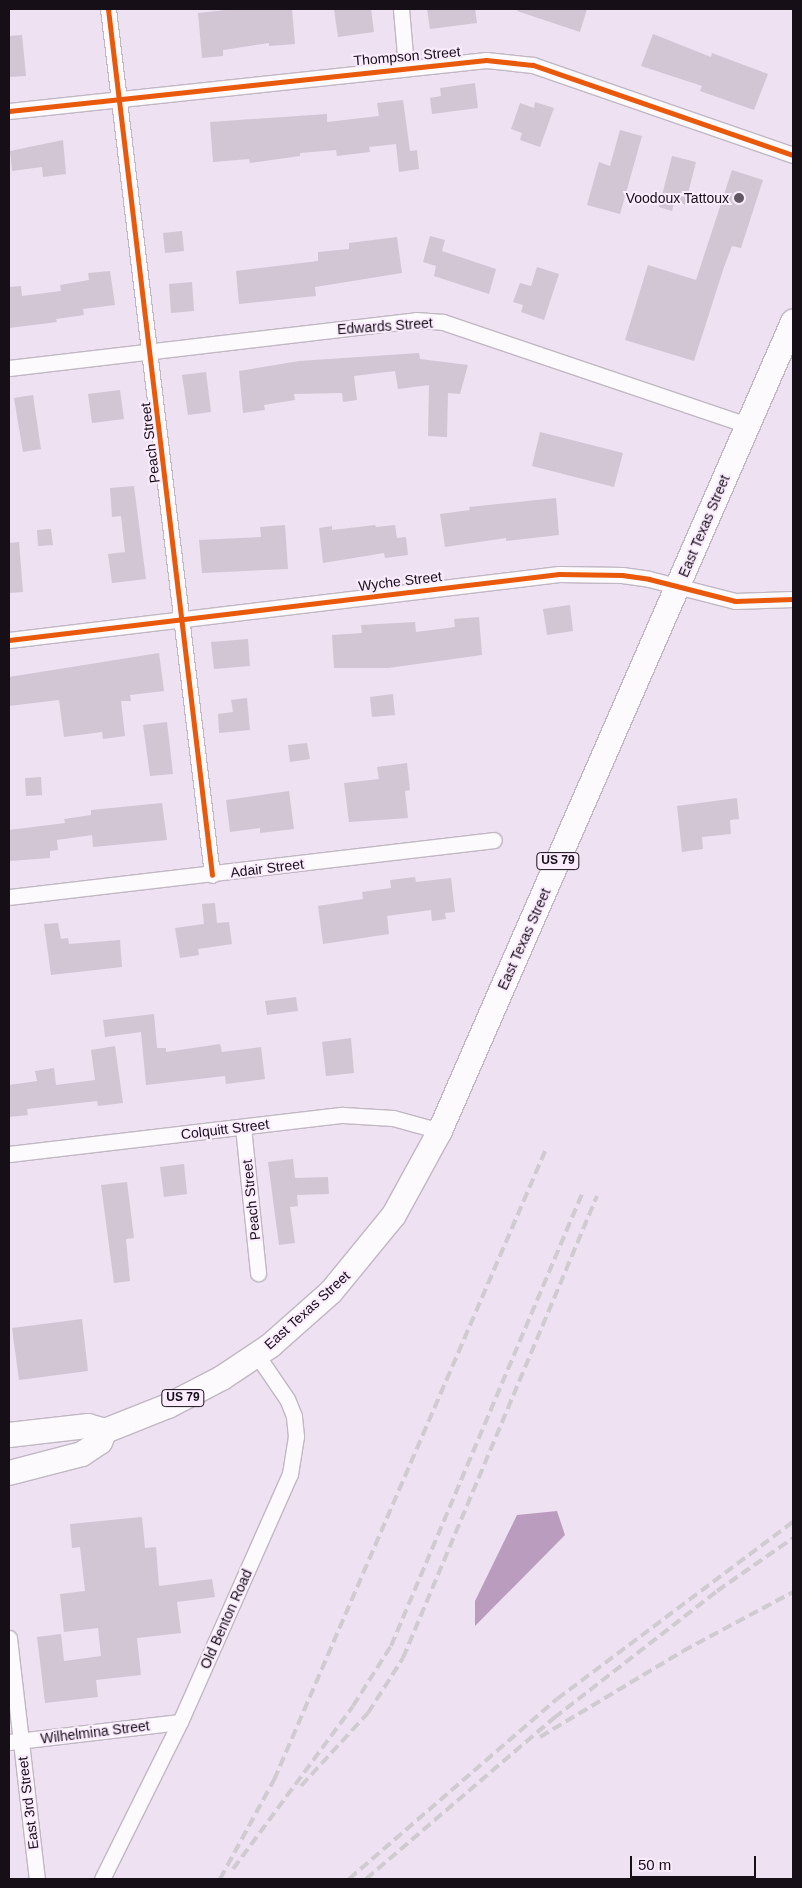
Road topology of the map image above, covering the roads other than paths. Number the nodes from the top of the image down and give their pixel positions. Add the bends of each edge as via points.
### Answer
1 (108, 9) edge
2 (400, 9) edge
3 (406, 66) junction
4 (118, 98) junction
5 (9, 111) edge
6 (793, 155) edge
7 (793, 322) edge
8 (150, 350) junction
9 (9, 368) edge
10 (747, 425) junction
11 (678, 586) junction
12 (793, 599) edge
13 (181, 619) junction
14 (9, 640) edge
15 (494, 840) dead end
16 (212, 875) junction
17 (9, 897) edge
18 (243, 1127) junction
19 (440, 1131) junction
20 (9, 1154) edge
21 (258, 1273) dead end
22 (257, 1355) junction
23 (67, 1427) junction
24 (105, 1431) junction
25 (9, 1435) edge
26 (9, 1451) edge
27 (9, 1473) edge
28 (9, 1638) edge
29 (180, 1722) junction
30 (15, 1742) edge
31 (37, 1879) edge
32 (102, 1879) edge

1 - 4 street, Peach Street
2 - 3 street
3 - 4 street, Thompson Street
3 - 6 street, Thompson Street via 486,60 533,65
4 - 5 street, Thompson Street
4 - 8 street, Peach Street
7 - 10 main road, East Texas Street / US 79
8 - 9 street, Edwards Street
8 - 10 street, Edwards Street via 416,320 443,322
8 - 13 street, Peach Street
10 - 11 main road, East Texas Street / US 79
11 - 12 street, Wyche Street via 735,601
11 - 13 street, Wyche Street via 622,575 560,574
11 - 19 main road, East Texas Street / US 79
13 - 14 street, Wyche Street
13 - 16 street, Peach Street
15 - 16 street, Adair Street
16 - 17 street, Adair Street
18 - 19 street, Colquitt Street via 343,1115 393,1118
18 - 20 street, Colquitt Street
18 - 21 street, Peach Street
19 - 22 main road, East Texas Street / US 79 via 412,1187 354,1268 324,1299
22 - 24 main road, East Texas Street / US 79 via 168,1406
22 - 29 street, Old Benton Road via 287,1399 294,1416 295,1453 290,1474
23 - 24 main road via 88,1426
23 - 25 main road
23 - 26 main road via 58,1441
24 - 27 main road, East Texas Street via 100,1442 82,1454
28 - 30 street, East 3rd Street
29 - 30 street, Wilhelmina Street
29 - 32 street, Old Benton Road
30 - 31 street, East 3rd Street

